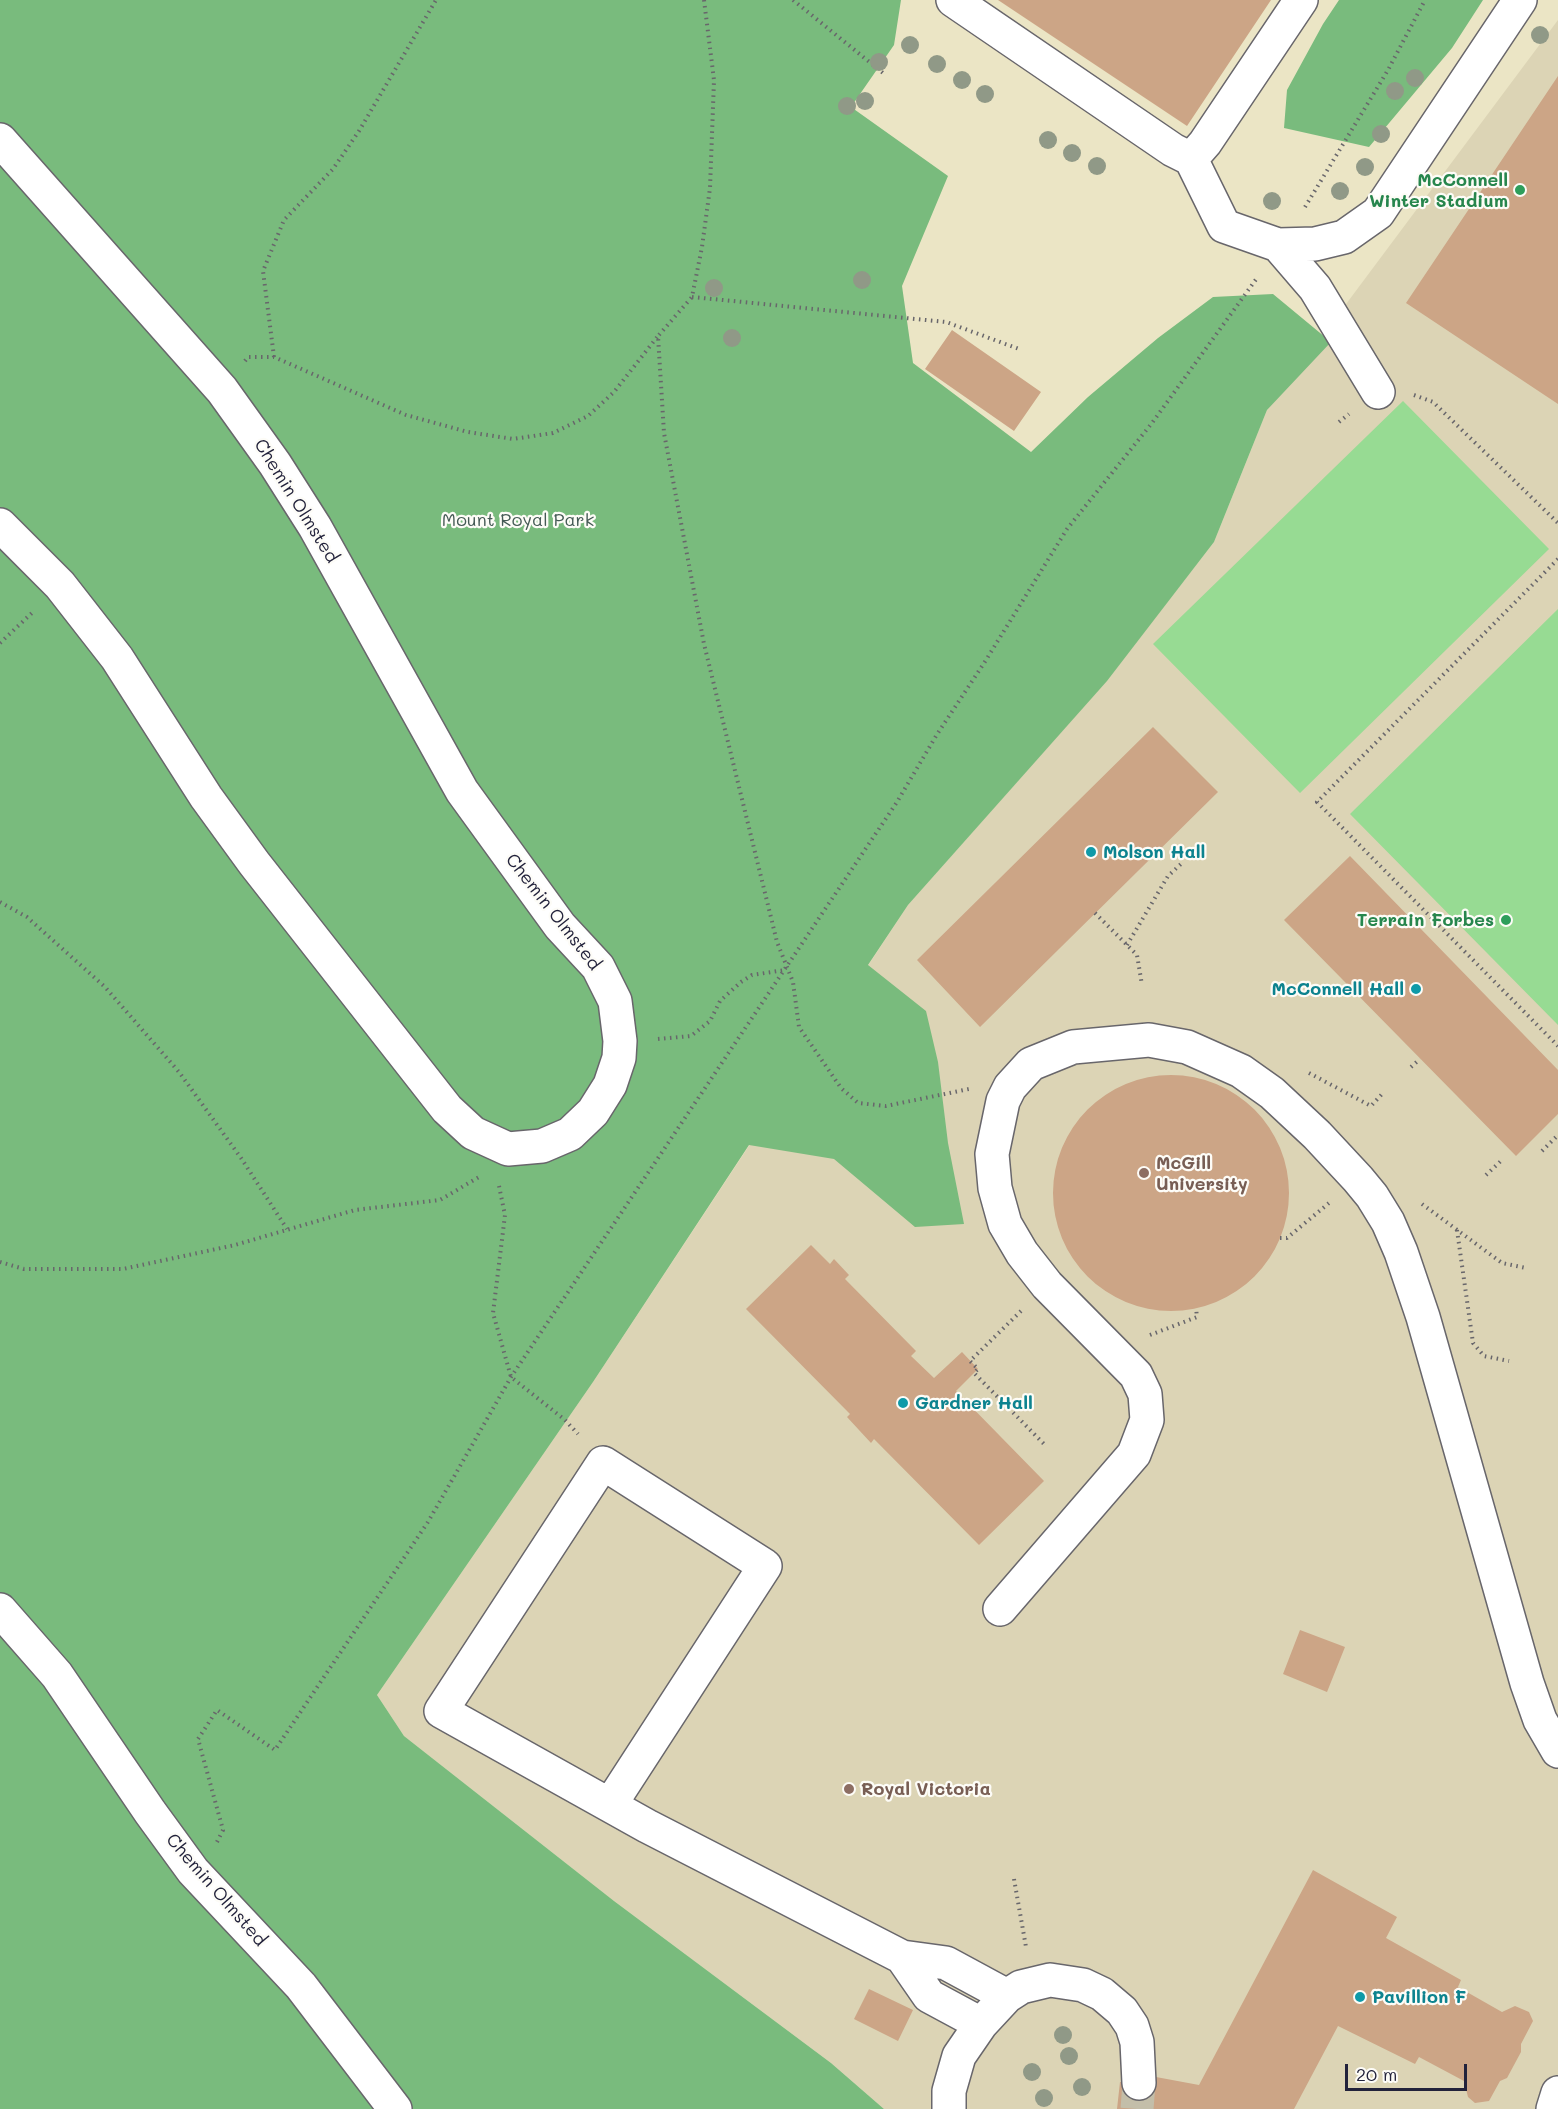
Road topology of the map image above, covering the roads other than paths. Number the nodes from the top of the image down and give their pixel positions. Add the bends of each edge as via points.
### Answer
1 (953, 0) edge
2 (1301, 0) edge
3 (1520, 0) edge
4 (0, 140) edge
5 (1191, 159) junction
6 (1278, 244) junction
7 (1377, 392) road end
8 (0, 525) edge
9 (1000, 1609) dead end
10 (0, 1610) edge
11 (1558, 1751) edge
12 (610, 1805) junction
13 (902, 1957) junction
14 (1020, 1989) junction
15 (981, 2024) junction
16 (1139, 2083) tunnel mouth
17 (1558, 2093) edge
18 (395, 2109) edge
19 (949, 2109) edge
20 (1553, 2109) edge

1 - 5 street
2 - 5 street
3 - 6 street via 1378,213 1344,237 1315,244
4 - 8 street, Chemin Olmsted via 222,390 315,527 462,791 560,926 598,967 615,1001 619,1058 610,1085 593,1112 570,1134 501,1158 447,1109 206,797 117,658 60,585
5 - 6 street via 1224,226
6 - 7 street via 1315,288
9 - 11 street via 1134,1454 1147,1420 1145,1394 1136,1375 1047,1286 1005,1224 995,1188 992,1154 1003,1101 1031,1064 1065,1049 1131,1040 1187,1047 1241,1071 1272,1093 1365,1188 1394,1233 1423,1317 1527,1683 1540,1720
10 - 18 street, Chemin Olmsted via 57,1675 193,1871 301,1986
12 - 12 street via 441,1711 603,1463 765,1566
12 - 13 street
13 - 14 street via 946,1962
13 - 15 street via 929,1996
14 - 15 street
14 - 16 street via 1050,1980 1083,1985 1114,2002 1132,2026 1137,2042
15 - 19 street via 959,2056 949,2091
17 - 20 street

